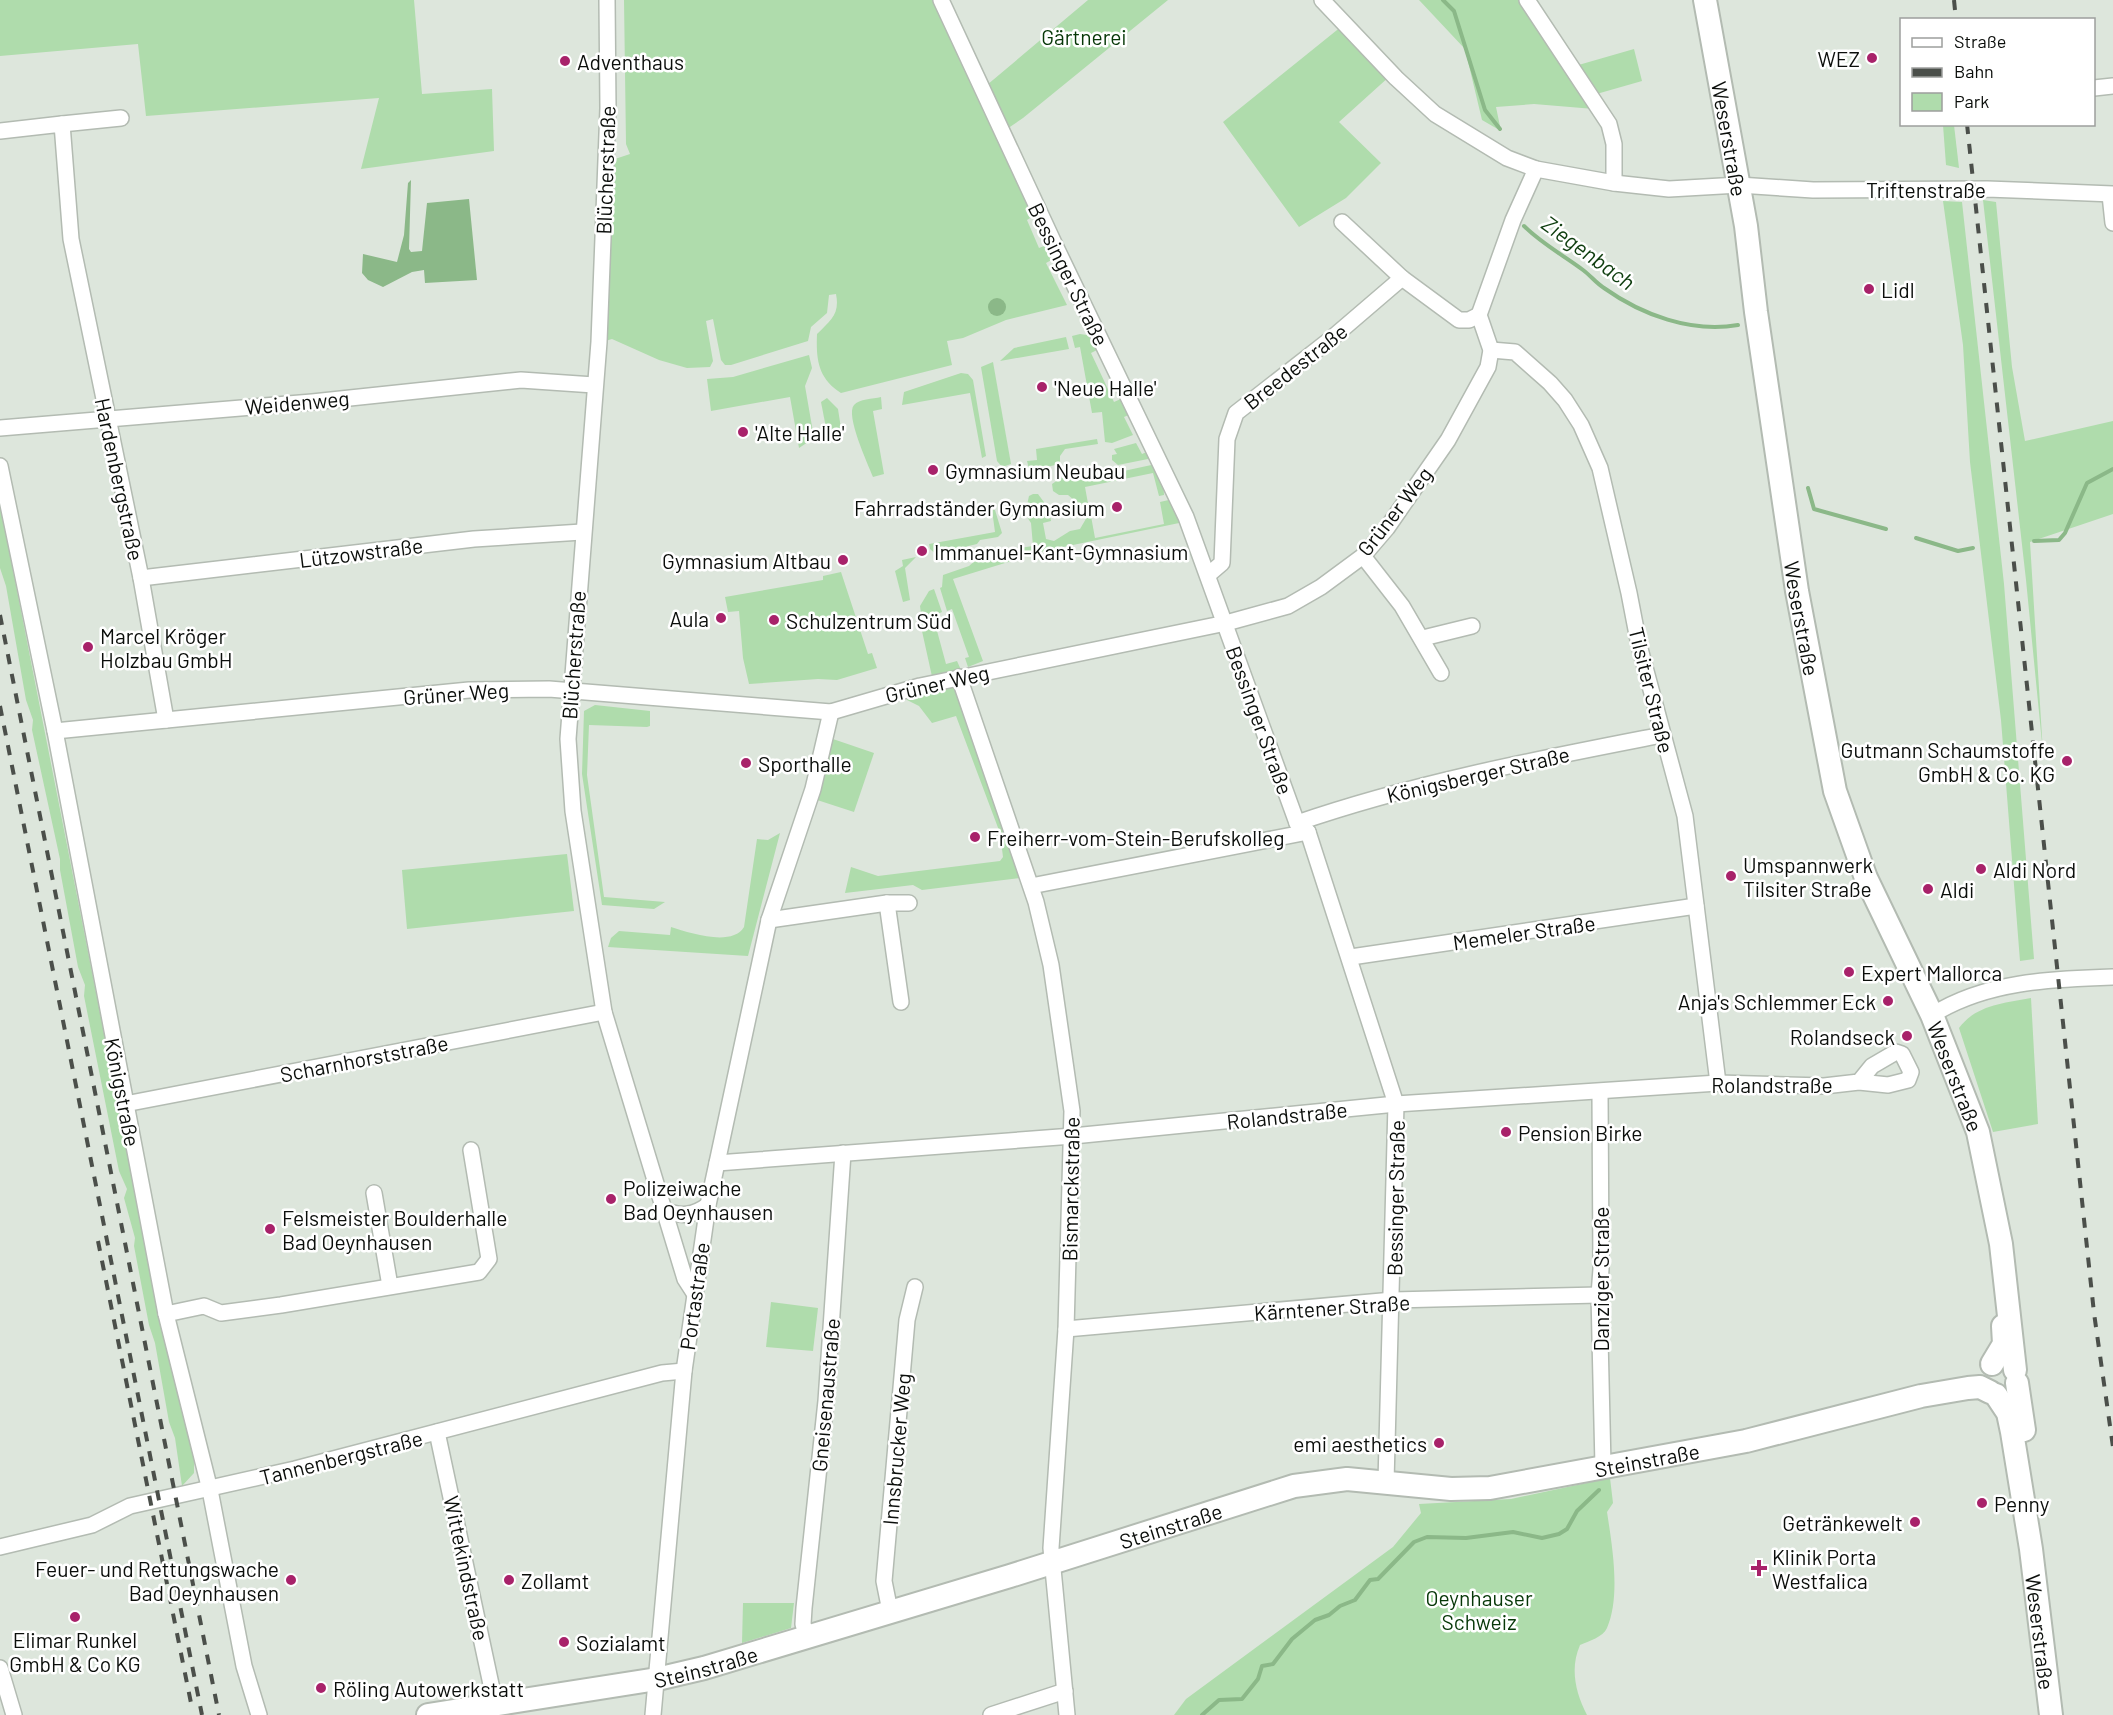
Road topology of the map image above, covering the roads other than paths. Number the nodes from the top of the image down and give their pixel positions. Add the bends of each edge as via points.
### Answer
1 (607, 0) edge
2 (941, 0) edge
3 (1322, 0) edge
4 (1527, 0) edge
5 (1705, 0) edge
6 (2113, 86) edge
7 (2095, 88) edge
8 (121, 118) dead end
9 (62, 124) junction
10 (0, 131) edge
11 (1536, 169) junction
12 (1614, 183) junction
13 (1739, 184) junction
14 (2111, 194) edge
15 (1342, 222) dead end
16 (2113, 223) edge
17 (1402, 278) junction
18 (1479, 315) junction
19 (1491, 350) junction
20 (594, 385) junction
21 (107, 418) junction
22 (0, 428) edge
23 (0, 466) edge
24 (582, 532) junction
25 (1363, 556) junction
26 (1208, 575) junction
27 (141, 578) junction
28 (1226, 623) junction
29 (1472, 626) dead end
30 (1423, 638) junction
31 (1441, 673) dead end
32 (959, 677) junction
33 (570, 691) junction
34 (831, 712) junction
35 (166, 720) junction
36 (55, 731) junction
37 (1662, 735) junction
38 (1303, 827) junction
39 (1031, 886) junction
40 (887, 903) junction
41 (909, 903) dead end
42 (1696, 906) junction
43 (768, 920) junction
44 (1351, 957) junction
45 (2113, 977) edge
46 (901, 1002) dead end
47 (604, 1012) junction
48 (1932, 1015) junction
49 (1859, 1082) dead end
50 (1718, 1083) junction
51 (1600, 1092) junction
52 (125, 1104) junction
53 (1396, 1104) junction
54 (1073, 1136) junction
55 (471, 1150) dead end
56 (843, 1153) junction
57 (717, 1163) junction
58 (374, 1193) dead end
59 (708, 1205) junction
60 (664, 1210) junction
61 (1994, 1211) junction
62 (390, 1286) junction
63 (915, 1287) dead end
64 (694, 1293) junction
65 (1599, 1295) junction
66 (1393, 1300) junction
67 (166, 1314) junction
68 (1066, 1329) junction
69 (1990, 1366) junction
70 (684, 1371) junction
71 (2016, 1377) junction
72 (1993, 1394) junction
73 (1922, 1396) junction
74 (437, 1432) junction
75 (1603, 1466) junction
76 (1386, 1482) junction
77 (210, 1490) junction
78 (0, 1547) edge
79 (2031, 1549) junction
80 (1052, 1562) junction
81 (890, 1611) junction
82 (807, 1637) junction
83 (0, 1668) edge
84 (657, 1679) junction
85 (1065, 1691) junction
86 (495, 1703) junction
87 (14, 1715) edge
88 (259, 1715) edge
89 (428, 1715) edge
90 (653, 1715) edge
91 (991, 1715) edge
92 (1067, 1715) edge
93 (2052, 1715) edge

1 - 20 street, Blücherstraße via 608,108
2 - 26 street, Bessinger Straße via 1186,517
3 - 11 street, Triftenstraße via 1435,114 1507,158
4 - 12 street via 1609,124 1614,144
5 - 13 main road, Weserstraße
6 - 7 street
8 - 9 street
9 - 10 street
9 - 21 street, Hardenbergstraße via 71,239
11 - 12 street, Triftenstraße
11 - 18 street
12 - 13 street, Triftenstraße via 1669,189
13 - 14 street, Triftenstraße via 1813,190 1987,189
13 - 48 main road, Weserstraße via 1797,591 1836,791 1870,888
14 - 16 street
15 - 17 street
17 - 18 street via 1459,320
17 - 26 street, Breedestraße via 1236,412 1227,439 1222,563
18 - 19 street
19 - 25 street, Grüner Weg via 1488,367 1448,440
19 - 37 street, Tilsiter Straße via 1515,352 1565,400 1585,433 1599,468
20 - 21 street, Weidenweg via 521,380
20 - 24 street, Blücherstraße
21 - 22 street, Weidenweg
21 - 27 street, Hardenbergstraße
23 - 36 street, Königstraße
24 - 27 street, Lützowstraße via 474,539
24 - 33 street, Blücherstraße
25 - 28 street, Grüner Weg via 1288,606
25 - 30 street
26 - 28 street, Bessinger Straße
27 - 35 street, Hardenbergstraße
28 - 32 street, Grüner Weg
28 - 38 street, Bessinger Straße
29 - 30 street
30 - 31 street
32 - 34 street, Grüner Weg
32 - 39 street, Bismarckstraße
33 - 34 street, Grüner Weg
33 - 35 street, Grüner Weg via 469,690
33 - 47 street, Blücherstraße via 568,739 573,811
34 - 43 street, Portastraße via 813,789
35 - 36 street, Grüner Weg
36 - 52 street, Königstraße
37 - 38 street, Königsberger Straße via 1364,800
37 - 42 street, Tilsiter Straße via 1685,816
38 - 39 street, Königsberger Straße
38 - 44 street, Bessinger Straße
39 - 54 street, Bismarckstraße via 1051,965
40 - 41 street
40 - 43 street
40 - 46 street
42 - 44 street, Memeler Straße
42 - 50 street, Tilsiter Straße
43 - 57 street, Portastraße
44 - 53 street, Bessinger Straße
45 - 48 street via 2017,984 1950,1004
47 - 52 street, Scharnhorststraße
47 - 60 street, Blücherstraße
48 - 61 main road, Weserstraße via 1978,1132
49 - 50 street, Rolandstraße via 1824,1086
50 - 51 street, Rolandstraße
51 - 53 street, Rolandstraße
51 - 65 street, Danziger Straße
52 - 67 street, Königstraße
53 - 54 street, Rolandstraße
53 - 66 street, Bessinger Straße
54 - 56 street, Rolandstraße
54 - 68 street, Bismarckstraße
55 - 62 street via 489,1259 485,1266 479,1272
56 - 57 street, Rolandstraße
56 - 82 street, Gneisenaustraße via 826,1401 804,1608
57 - 59 street, Portastraße
58 - 62 street
59 - 60 street via 688,1215
59 - 64 street, Portastraße
60 - 64 street, Blücherstraße via 685,1280
61 - 69 main road, Weserstraße via 2004,1344
61 - 71 main road, Weserstraße
62 - 67 street via 222,1313 204,1306
63 - 81 street, Innsbrucker Weg via 907,1320 884,1581
64 - 70 street, Portastraße
65 - 66 street, Kärntener Straße
65 - 75 street, Danziger Straße
66 - 68 street, Kärntener Straße
66 - 76 street, Bessinger Straße
67 - 77 street, Königstraße
68 - 80 street, Bismarckstraße
69 - 71 main road via 2002,1362
69 - 72 main road via 1984,1378
69 - 73 main road, Steinstraße
70 - 74 street, Tannenbergstraße via 662,1373
70 - 84 street, Portastraße
71 - 72 main road via 2006,1395
71 - 79 main road, Weserstraße via 2024,1432
72 - 73 main road, Steinstraße via 1968,1388
72 - 79 main road, Weserstraße via 2008,1413
73 - 75 main road, Steinstraße via 1746,1441
74 - 77 street, Tannenbergstraße
74 - 86 street, Wittekindstraße
75 - 76 main road, Steinstraße via 1490,1488 1451,1489
76 - 80 main road, Steinstraße via 1347,1479 1294,1486
77 - 78 street, Tannenbergstraße via 130,1506 92,1525
77 - 88 street, Königstraße via 244,1666
79 - 93 main road, Weserstraße
80 - 81 main road, Steinstraße
80 - 85 street, Bismarckstraße
81 - 82 main road, Steinstraße
82 - 84 main road, Steinstraße
83 - 87 street
84 - 86 main road, Steinstraße
84 - 90 street, Portastraße
85 - 91 street
85 - 92 street, Bismarckstraße
86 - 89 main road, Steinstraße

